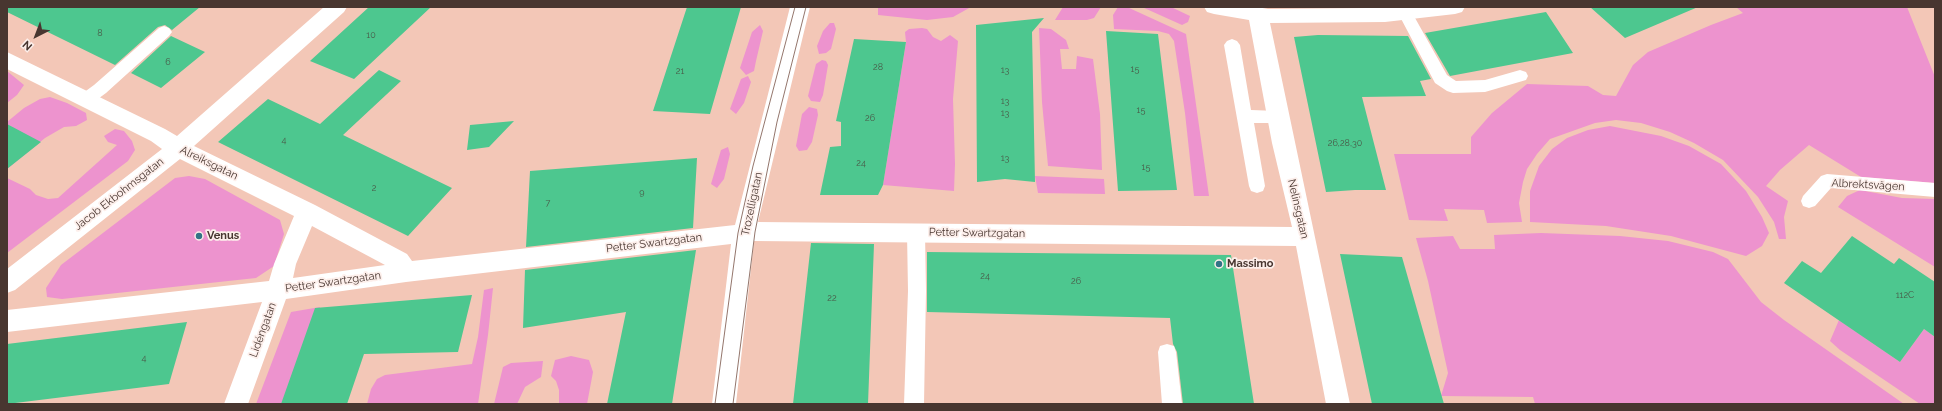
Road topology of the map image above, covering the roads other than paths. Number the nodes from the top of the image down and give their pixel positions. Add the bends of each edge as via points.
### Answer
1 (337, 7) edge
2 (800, 7) edge
3 (1214, 7) edge
4 (1455, 7) edge
5 (1405, 13) junction
6 (1258, 15) junction
7 (164, 32) dead end
8 (1232, 46) dead end
9 (7, 60) edge
10 (1520, 76) dead end
11 (85, 100) junction
12 (1245, 116) junction
13 (1278, 117) junction
14 (178, 148) junction
15 (1257, 186) dead end
16 (1935, 190) edge
17 (1809, 201) dead end
18 (307, 212) junction
19 (744, 233) junction
20 (916, 233) junction
21 (1305, 237) junction
22 (406, 272) junction
23 (7, 283) edge
24 (278, 290) junction
25 (7, 321) edge
26 (1167, 352) dead end
27 (236, 404) edge
28 (724, 404) edge
29 (914, 404) edge
30 (1172, 404) edge
31 (1338, 404) edge

1 - 14 street, Jacob Ekbohmsgatan
2 - 19 street, Trozelligatan
3 - 6 street
4 - 5 street
5 - 6 street via 1347,16
5 - 10 lane via 1441,79 1454,87 1485,86
6 - 13 street, Nelinsgatan
7 - 11 lane
8 - 12 lane
9 - 11 street, Alreiksgatan
11 - 14 street, Alreiksgatan via 158,135
12 - 13 lane
12 - 15 lane
13 - 21 street, Nelinsgatan
14 - 18 street, Alreiksgatan
14 - 23 street, Jacob Ekbohmsgatan
16 - 17 lane, Albrektsvägen via 1827,181
18 - 22 street, Alreiksgatan via 399,261
18 - 24 street, Lidéngatan via 285,264
19 - 20 street, Petter Swartzgatan
19 - 22 street, Petter Swartzgatan
19 - 28 street, Trozelligatan
20 - 21 street, Petter Swartzgatan
20 - 29 lane
21 - 31 street, Nelinsgatan
22 - 24 street, Petter Swartzgatan
24 - 25 street, Petter Swartzgatan
24 - 27 street, Lidéngatan
26 - 30 lane

